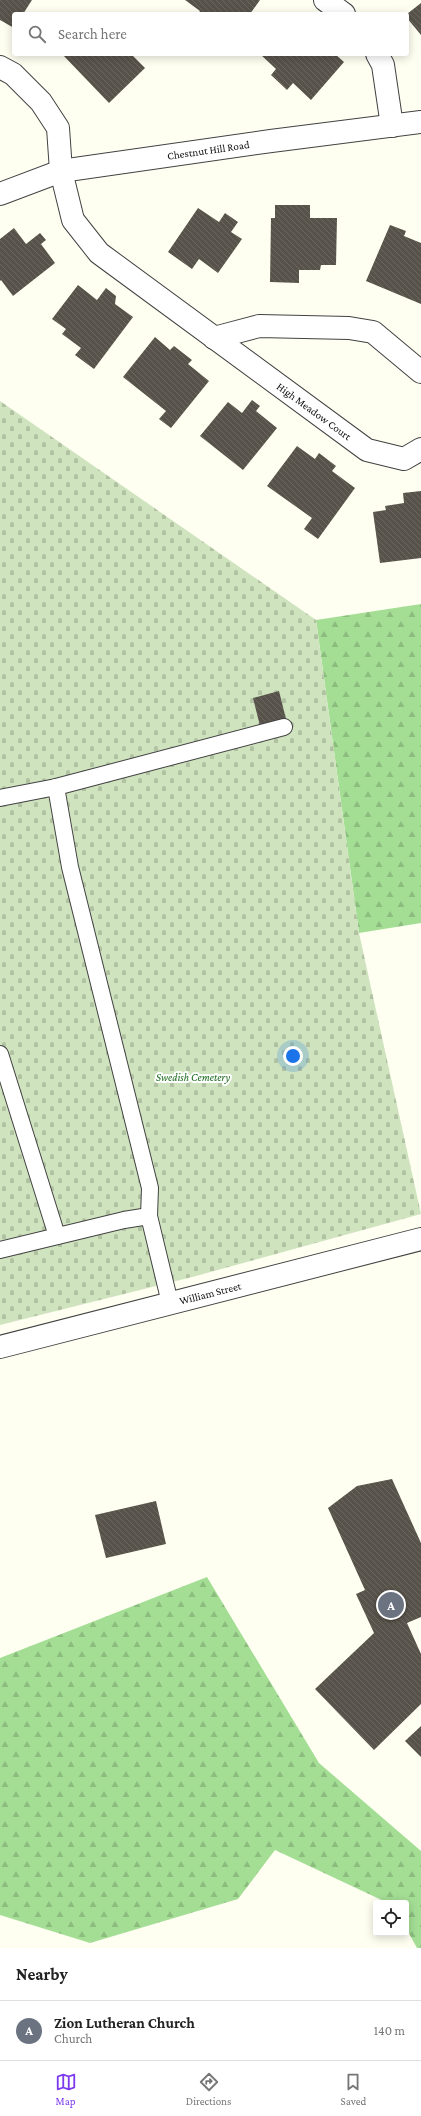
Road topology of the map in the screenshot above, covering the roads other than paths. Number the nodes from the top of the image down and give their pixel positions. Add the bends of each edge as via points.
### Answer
1 (324, 0) edge
2 (341, 12) edge
3 (378, 56) edge
4 (0, 67) edge
5 (421, 122) edge
6 (392, 126) junction
7 (61, 171) junction
8 (0, 194) edge
9 (214, 338) junction
10 (421, 372) edge
11 (421, 449) edge
12 (284, 727) dead end
13 (56, 787) junction
14 (0, 798) edge
15 (0, 1054) edge
16 (149, 1216) junction
17 (58, 1236) junction
18 (421, 1239) edge
19 (0, 1250) edge
20 (170, 1303) junction
21 (0, 1347) edge

1 - 2 street
3 - 6 street via 383,65
4 - 7 street, High Meadow Court via 13,74 41,102 58,128
5 - 6 street, Chestnut Hill Road
6 - 7 street, Chestnut Hill Road
7 - 8 street, Chestnut Hill Road
7 - 9 street, High Meadow Court via 73,220 99,253
9 - 10 street via 259,326 349,328 373,332
9 - 11 street, High Meadow Court via 367,450 404,459
12 - 13 lane
13 - 14 lane
13 - 16 lane via 70,867 150,1188
15 - 17 lane
16 - 17 lane
16 - 20 lane
17 - 19 lane
18 - 20 street, William Street
20 - 21 street, William Street

